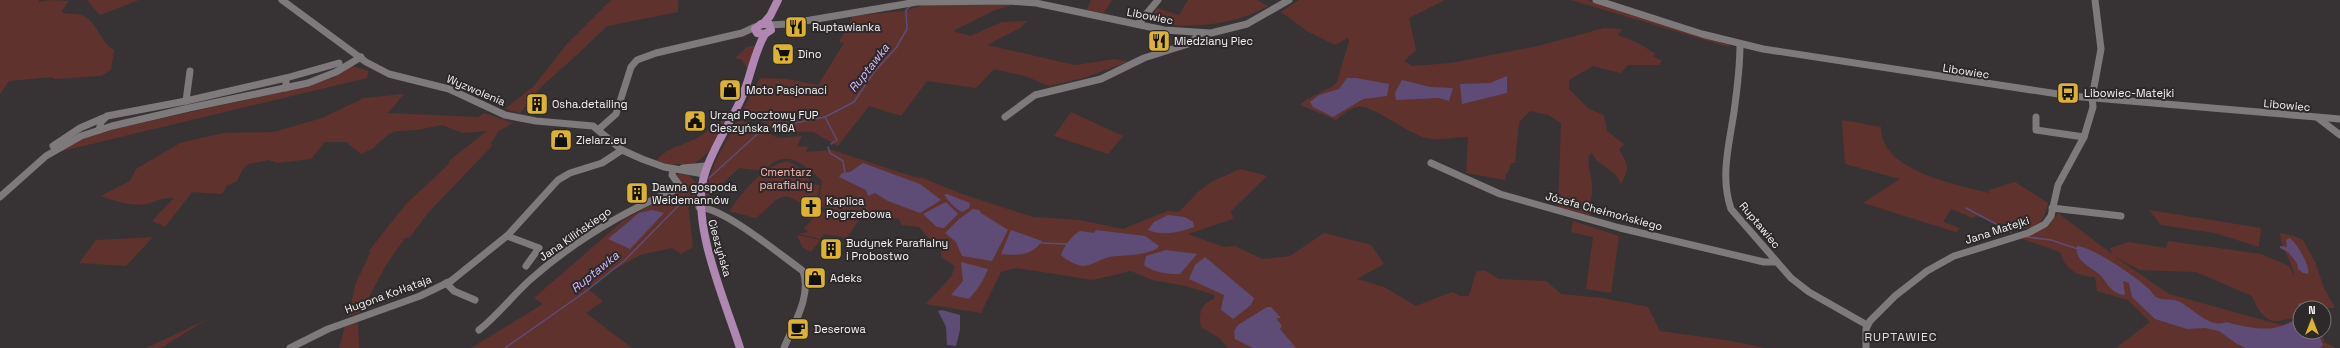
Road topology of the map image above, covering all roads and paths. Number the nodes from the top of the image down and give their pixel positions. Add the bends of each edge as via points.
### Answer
1 (282, 0) edge
2 (778, 0) edge
3 (1158, 0) edge
4 (1289, 0) edge
5 (1596, 0) edge
6 (2095, 0) edge
7 (1138, 24) junction
8 (763, 29) junction
9 (1202, 33) junction
10 (1740, 45) junction
11 (361, 57) junction
12 (339, 63) dead end
13 (190, 72) dead end
14 (286, 78) junction
15 (286, 88) junction
16 (2092, 98) junction
17 (186, 101) junction
18 (1005, 116) dead end
19 (2036, 117) dead end
20 (103, 118) junction
21 (2318, 118) junction
22 (2340, 120) edge
23 (598, 129) junction
24 (99, 130) junction
25 (2340, 135) edge
26 (2084, 137) junction
27 (53, 146) dead end
28 (622, 150) junction
29 (1431, 163) dead end
30 (672, 169) junction
31 (705, 170) junction
32 (0, 197) edge
33 (699, 207) junction
34 (2052, 208) junction
35 (2122, 216) dead end
36 (507, 236) junction
37 (1776, 262) junction
38 (526, 266) dead end
39 (446, 283) junction
40 (475, 300) dead end
41 (1867, 325) junction
42 (479, 330) dead end
43 (290, 348) edge
44 (740, 348) edge
45 (784, 348) edge
46 (1866, 348) edge

1 - 11 street, Wyzwolenia
2 - 8 main road, Cieszyńska
3 - 7 street
4 - 9 street, Libowiec via 1247,24 1229,30
5 - 10 street, Libowiec
6 - 16 street, Jana Matejki via 2101,49
7 - 8 street, Libowiec via 1022,1 936,0 897,4
7 - 9 street, Libowiec via 1179,32
8 - 23 street via 656,53 637,60 631,67 616,114
8 - 31 main road, Cieszyńska via 747,88
9 - 18 street via 1188,44 1144,58 1101,79 1035,95
10 - 16 street, Libowiec
10 - 37 street, Ruptawiec via 1739,74 1724,176 1725,194 1731,209
11 - 15 street via 318,80
11 - 23 street, Wyzwolenia via 389,74 445,88 505,115 536,121 589,125
12 - 14 street
13 - 17 street
14 - 15 street
14 - 17 street
15 - 24 street
16 - 21 street, Libowiec
16 - 26 street, Jana Matejki via 2093,106
17 - 20 street via 120,112
19 - 26 street via 2036,130
20 - 24 street
20 - 27 street via 80,128
21 - 22 street, Libowiec
21 - 25 street
23 - 28 street, Wyzwolenia
24 - 32 street via 66,143 46,156
26 - 34 street, Jana Matejki via 2061,177
28 - 30 street, Wyzwolenia
28 - 36 street, Hugona Kołłątaja via 602,163 558,180
29 - 37 street, Józefa Chełmońskiego via 1500,194 1620,228 1764,262
30 - 31 street, Wyzwolenia
30 - 42 street, Jana Kilińskiego via 671,173 679,187 646,202 586,237 532,278
31 - 33 main road, Cieszyńska
33 - 44 main road, Cieszyńska via 703,232
33 - 45 street via 710,208 724,216 803,271 807,282 806,292
34 - 35 street
34 - 41 street, Jana Matejki via 2051,216 2041,226 2028,233 1954,256 1927,271 1891,300
36 - 38 street via 539,248
36 - 39 street, Hugona Kołłątaja
37 - 41 street, Ruptawiec via 1802,286
39 - 40 street via 454,291
39 - 43 street, Hugona Kołłątaja via 420,296 328,329
41 - 46 street

